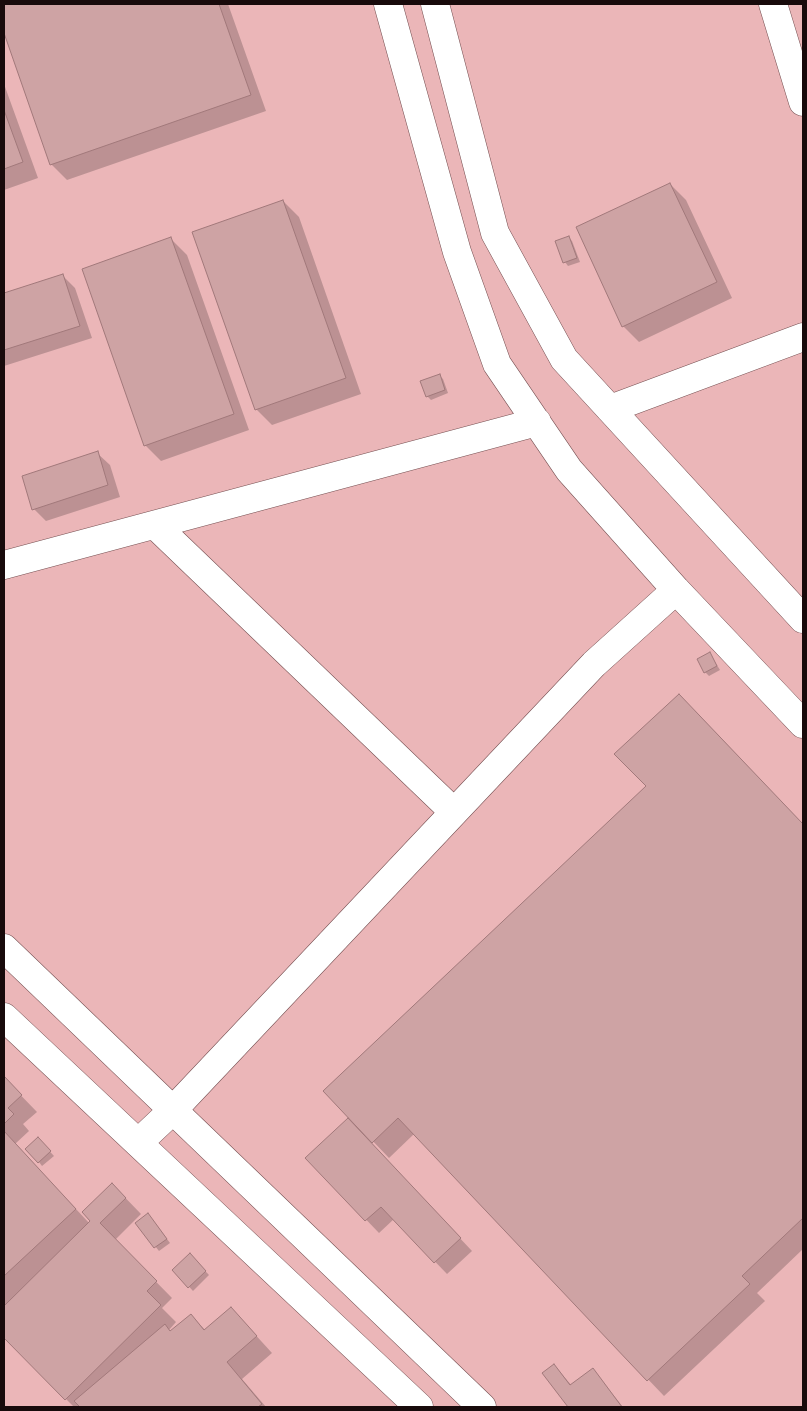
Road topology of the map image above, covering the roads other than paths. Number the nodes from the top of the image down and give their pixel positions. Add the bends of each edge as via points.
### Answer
1 (388, 4) edge
2 (435, 4) edge
3 (773, 4) edge
4 (803, 102) edge
5 (803, 337) edge
6 (610, 409) junction
7 (537, 422) junction
8 (154, 524) junction
9 (4, 565) edge
10 (676, 590) junction
11 (803, 619) edge
12 (803, 724) edge
13 (454, 812) junction
14 (4, 948) edge
15 (4, 1017) edge
16 (173, 1110) junction
17 (138, 1143) junction
18 (419, 1407) edge
19 (482, 1407) edge

1 - 7 street via 457,252 497,364
2 - 6 street via 495,232 564,359
3 - 4 street
5 - 6 street
6 - 11 street
7 - 8 street
7 - 10 street via 569,470
8 - 9 street
8 - 13 street
10 - 12 street
10 - 13 street via 594,664
13 - 16 street
14 - 16 street
15 - 17 street
16 - 17 street
16 - 19 street
17 - 18 street

